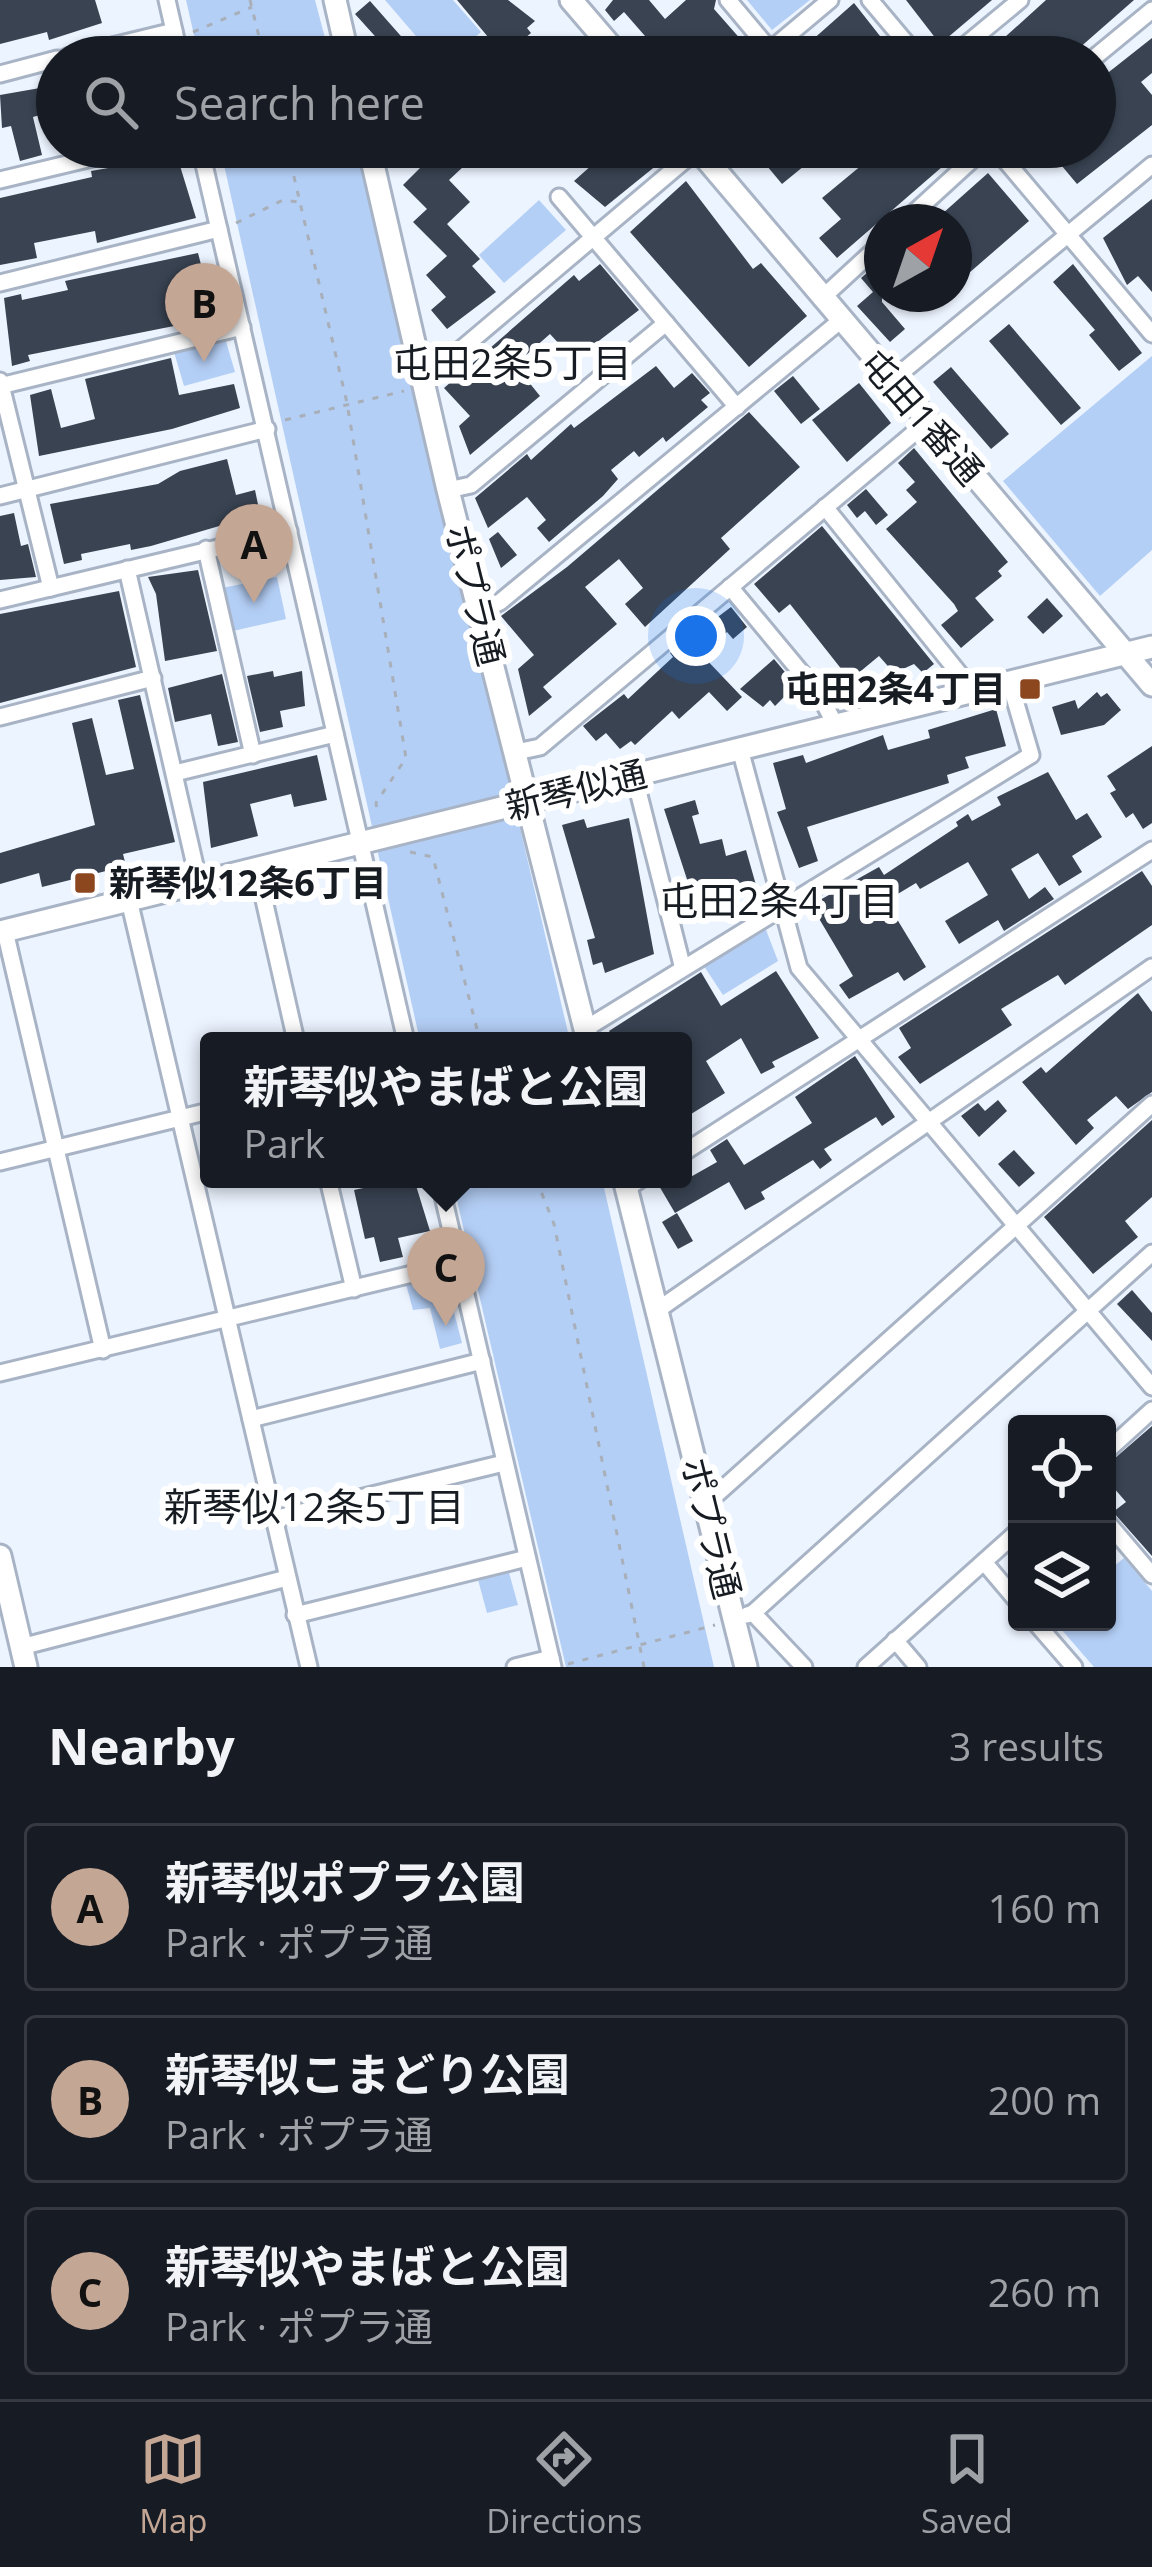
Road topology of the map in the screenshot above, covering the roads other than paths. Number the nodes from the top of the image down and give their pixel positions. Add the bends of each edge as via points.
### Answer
1 (167, 0) edge
2 (335, 0) edge
3 (572, 0) edge
4 (728, 0) edge
5 (830, 0) edge
6 (870, 0) edge
7 (1020, 0) edge
8 (1152, 10) edge
9 (175, 31) junction
10 (154, 36) edge
11 (176, 36) edge
12 (343, 36) edge
13 (602, 36) edge
14 (753, 36) edge
15 (787, 36) edge
16 (900, 36) edge
17 (976, 36) edge
18 (1116, 40) edge
19 (36, 65) edge
20 (0, 74) edge
21 (1152, 166) edge
22 (50, 168) edge
23 (205, 168) edge
24 (374, 168) edge
25 (675, 168) edge
26 (714, 168) edge
27 (966, 168) edge
28 (1008, 168) edge
29 (0, 180) edge
30 (560, 196) dead end
31 (925, 204) edge
32 (219, 229) junction
33 (1067, 235) junction
34 (595, 239) junction
35 (864, 259) edge
36 (0, 283) edge
37 (821, 298) junction
38 (840, 321) junction
39 (666, 323) junction
40 (242, 327) junction
41 (1152, 334) edge
42 (422, 375) junction
43 (891, 382) junction
44 (0, 384) edge
45 (737, 406) junction
46 (928, 422) junction
47 (267, 429) junction
48 (26, 489) junction
49 (448, 490) junction
50 (0, 496) edge
51 (825, 507) junction
52 (289, 531) junction
53 (206, 549) junction
54 (128, 569) junction
55 (51, 587) junction
56 (730, 587) junction
57 (0, 600) edge
58 (479, 612) junction
59 (1152, 647) edge
60 (1122, 654) junction
61 (153, 678) junction
62 (1010, 683) junction
63 (1152, 685) edge
64 (974, 692) junction
65 (0, 717) edge
66 (836, 725) junction
67 (335, 734) junction
68 (740, 749) junction
69 (515, 752) junction
70 (253, 755) junction
71 (175, 772) junction
72 (634, 775) junction
73 (526, 802) junction
74 (372, 840) junction
75 (1152, 850) edge
76 (256, 868) junction
77 (200, 883) junction
78 (129, 900) junction
79 (782, 906) junction
80 (3, 932) edge
81 (682, 965) junction
82 (1152, 967) edge
83 (294, 1032) edge
84 (404, 1032) edge
85 (585, 1032) edge
86 (590, 1032) edge
87 (861, 1039) junction
88 (1152, 1104) edge
89 (200, 1113) edge
90 (183, 1117) junction
91 (929, 1123) junction
92 (692, 1147) edge
93 (56, 1148) junction
94 (0, 1162) edge
95 (330, 1188) edge
96 (441, 1188) edge
97 (631, 1188) edge
98 (1016, 1226) junction
99 (1152, 1253) edge
100 (458, 1263) junction
101 (354, 1289) junction
102 (659, 1309) junction
103 (1088, 1311) junction
104 (229, 1321) junction
105 (103, 1350) junction
106 (482, 1361) junction
107 (0, 1373) edge
108 (1152, 1387) edge
109 (1152, 1410) edge
110 (251, 1419) junction
111 (1116, 1443) edge
112 (504, 1463) junction
113 (702, 1495) junction
114 (273, 1519) junction
115 (1108, 1523) edge
116 (1008, 1540) edge
117 (0, 1556) edge
118 (527, 1558) junction
119 (983, 1562) junction
120 (1152, 1575) edge
121 (287, 1578) junction
122 (1008, 1591) edge
123 (296, 1615) junction
124 (744, 1616) junction
125 (1043, 1631) edge
126 (896, 1640) junction
127 (24, 1657) edge
128 (556, 1664) edge
129 (309, 1667) edge
130 (515, 1667) edge
131 (746, 1667) edge
132 (804, 1667) edge
133 (866, 1667) edge
134 (918, 1667) edge
135 (1074, 1667) edge

1 - 9 street
2 - 12 street
3 - 13 street
4 - 14 street
5 - 15 street
6 - 16 street
7 - 17 street
8 - 18 street
9 - 10 street
9 - 11 street
19 - 20 street
21 - 33 street
22 - 29 street
23 - 32 street
24 - 42 street, ポプラ通
25 - 34 street
26 - 37 street, 屯田1番通
27 - 31 street
28 - 33 street
30 - 34 street
32 - 36 street
32 - 40 street
33 - 41 street
33 - 43 street
34 - 39 street
34 - 42 street
35 - 37 street
37 - 38 street, 屯田1番通
38 - 43 street, 屯田1番通
38 - 45 street
39 - 45 street
39 - 49 street via 471,484
40 - 44 street
40 - 47 street
42 - 49 street, ポプラ通
43 - 46 street, 屯田1番通
44 - 48 street
45 - 58 street
46 - 51 street
46 - 60 street, 屯田1番通
47 - 48 street
47 - 52 street
48 - 50 street
48 - 55 street
49 - 58 street, ポプラ通
51 - 56 street
51 - 64 street
52 - 53 street
52 - 67 street
53 - 54 street
53 - 70 street
54 - 55 street
54 - 61 street
55 - 57 street
56 - 66 street
56 - 69 street via 540,747
58 - 69 street, ポプラ通
59 - 60 street, 新琴似通
60 - 62 street, 新琴似通
60 - 63 street, 屯田1番通
61 - 65 street
61 - 71 street
62 - 64 street, 新琴似通
62 - 79 street via 1030,755
64 - 66 street, 新琴似通
66 - 68 street, 新琴似通
67 - 70 street
67 - 74 street
68 - 72 street, 新琴似通
68 - 79 street
69 - 73 street, ポプラ通
70 - 71 street
71 - 77 street
72 - 73 street, 新琴似通
72 - 81 street
73 - 74 street, 新琴似通
73 - 85 street, ポプラ通
74 - 76 street, 新琴似通
74 - 84 street
75 - 87 street
76 - 77 street, 新琴似通
76 - 83 street
77 - 78 street, 新琴似通
78 - 80 street, 新琴似通
78 - 90 street
79 - 81 street
79 - 87 street via 799,968
80 - 93 street
81 - 86 street
82 - 91 street
87 - 91 street
87 - 92 street
88 - 98 street
89 - 90 street
90 - 93 street
90 - 104 street
91 - 98 street
91 - 102 street
93 - 94 street
93 - 105 street
95 - 101 street
96 - 100 street
97 - 102 street, ポプラ通
98 - 103 street
98 - 113 street via 717,1494
99 - 103 street
100 - 101 street
100 - 106 street
101 - 104 street
102 - 113 street, ポプラ通
103 - 108 street
103 - 124 street
104 - 105 street
104 - 110 street
105 - 107 street
106 - 110 street
106 - 112 street
109 - 111 street
110 - 114 street
112 - 114 street
112 - 118 street
113 - 124 street, ポプラ通
114 - 121 street
115 - 120 street
116 - 119 street
117 - 127 street
118 - 123 street
118 - 128 street
119 - 122 street
119 - 126 street
121 - 123 street
121 - 127 street
123 - 129 street
124 - 131 street, ポプラ通
124 - 132 street
125 - 135 street
126 - 133 street
126 - 134 street
128 - 130 street

